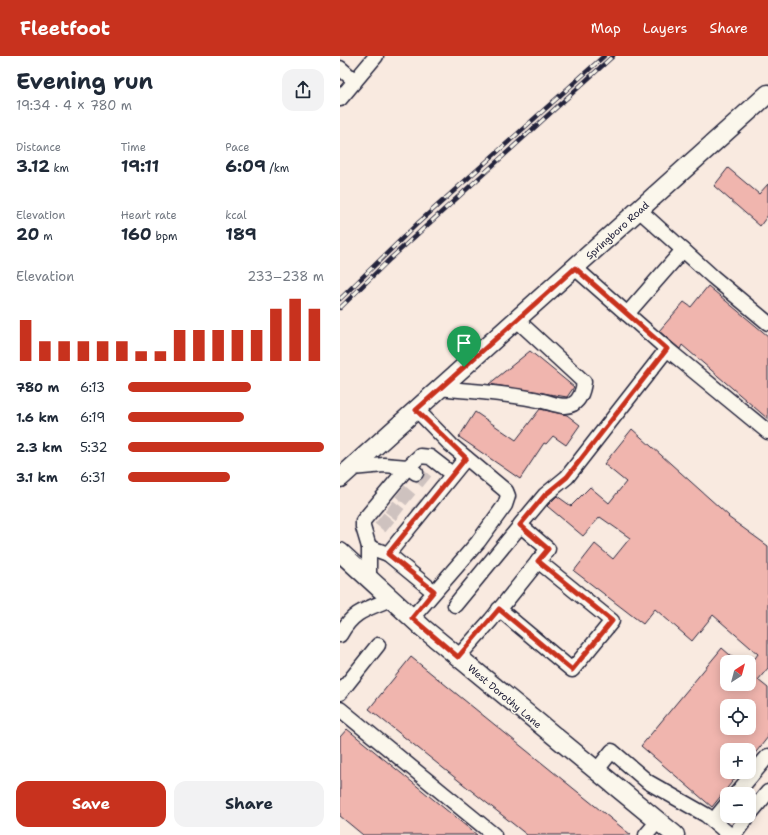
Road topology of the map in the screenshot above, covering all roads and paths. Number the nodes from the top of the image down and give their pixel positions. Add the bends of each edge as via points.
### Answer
1 (376, 56) edge
2 (340, 68) edge
3 (355, 81) junction
4 (768, 94) edge
5 (340, 99) edge
6 (639, 210) junction
7 (683, 250) junction
8 (575, 268) junction
9 (627, 314) junction
10 (516, 320) junction
11 (768, 323) edge
12 (667, 349) junction
13 (441, 388) junction
14 (416, 410) junction
15 (768, 432) edge
16 (466, 458) junction
17 (412, 470) junction
18 (346, 473) edge
19 (452, 474) junction
20 (520, 526) junction
21 (369, 547) junction
22 (340, 552) edge
23 (388, 554) junction
24 (538, 561) junction
25 (370, 579) junction
26 (434, 591) junction
27 (391, 599) junction
28 (455, 604) dead end
29 (499, 609) junction
30 (412, 618) junction
31 (340, 635) edge
32 (378, 644) dead end
33 (458, 657) junction
34 (340, 693) edge
35 (340, 709) edge
36 (768, 756) edge
37 (596, 771) junction
38 (742, 787) edge
39 (768, 792) edge
40 (756, 806) edge
41 (720, 812) edge
42 (658, 821) junction
43 (713, 821) junction
44 (742, 823) edge
45 (494, 835) edge
46 (646, 835) edge
47 (675, 835) edge
48 (730, 835) edge
49 (734, 835) edge

1 - 3 street
2 - 3 street
3 - 5 street
4 - 6 main road, Springboro Road
6 - 7 street
6 - 8 main road, Springboro Road
7 - 9 street
7 - 11 street
8 - 9 street
8 - 10 main road, Springboro Road
9 - 12 street
10 - 13 main road, Springboro Road
10 - 13 street via 584,382 583,390 573,404 565,406 530,398
12 - 15 street
12 - 20 street via 567,477 545,495
13 - 14 main road, Springboro Road
14 - 16 street
14 - 18 main road, Springboro Road
16 - 19 street
16 - 26 street via 506,491 508,496 505,505 478,542
17 - 18 street via 384,465
17 - 19 street via 420,456 430,457
17 - 21 street via 375,515 363,521
19 - 23 street via 435,489 399,534
20 - 24 street via 548,549
20 - 28 street
21 - 23 street
21 - 25 street
22 - 25 main road, West Dorothy Lane
23 - 26 street
24 - 29 street
24 - 29 street via 612,621 572,670
25 - 27 main road, West Dorothy Lane
26 - 30 street
27 - 30 main road, West Dorothy Lane
27 - 31 street via 356,613
29 - 33 street
30 - 33 main road, West Dorothy Lane
32 - 34 street
33 - 37 main road, West Dorothy Lane
35 - 45 street
36 - 38 street
37 - 42 main road, West Dorothy Lane
37 - 43 street via 612,751 648,782
39 - 40 street
41 - 43 street
42 - 46 street
42 - 47 main road, West Dorothy Lane
43 - 48 street
44 - 49 street

